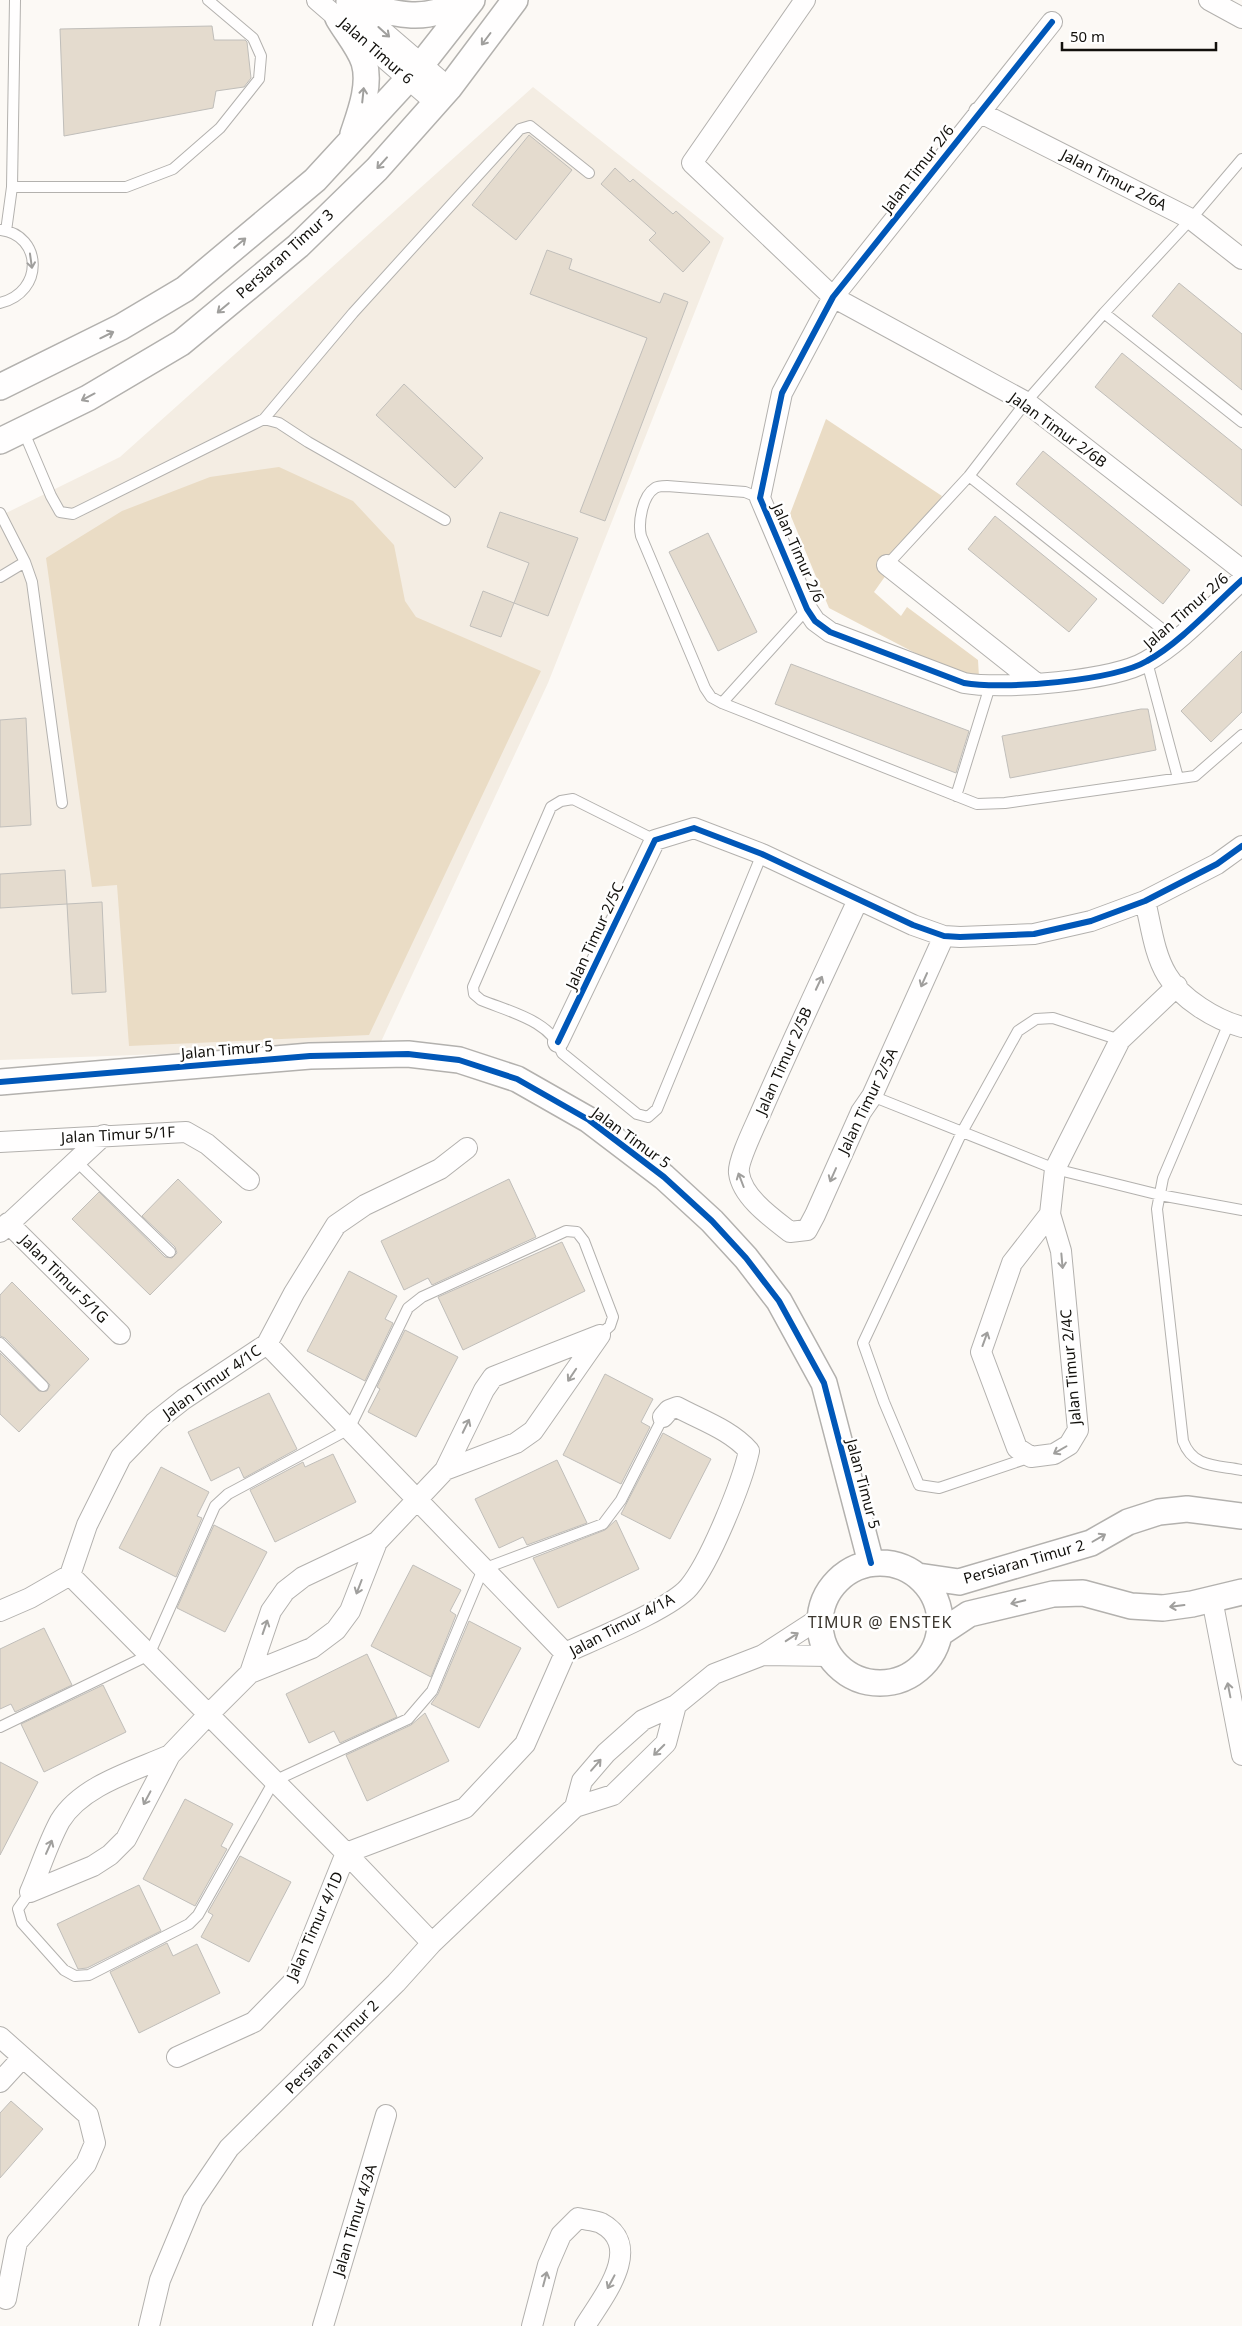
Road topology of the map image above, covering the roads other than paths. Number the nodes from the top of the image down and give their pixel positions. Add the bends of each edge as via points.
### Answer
1 (15, 0) edge
2 (208, 0) edge
3 (317, 0) edge
4 (459, 0) edge
5 (472, 0) edge
6 (515, 0) edge
7 (805, 0) edge
8 (1209, 0) edge
9 (345, 7) edge
10 (1235, 9) edge
11 (1052, 22) dead end
12 (414, 72) junction
13 (442, 95) junction
14 (979, 112) junction
15 (350, 141) junction
16 (1242, 159) edge
17 (589, 173) dead end
18 (12, 188) junction
19 (1192, 220) junction
20 (3, 230) edge
21 (1242, 259) edge
22 (833, 297) junction
23 (0, 304) edge
24 (1104, 313) junction
25 (0, 387) edge
26 (1026, 402) junction
27 (264, 419) junction
28 (1242, 422) edge
29 (23, 429) junction
30 (0, 441) edge
31 (969, 476) junction
32 (760, 498) junction
33 (0, 514) edge
34 (445, 520) dead end
35 (25, 562) junction
36 (887, 565) joint
37 (1242, 570) edge
38 (0, 577) edge
39 (1242, 580) edge
40 (807, 609) junction
41 (1176, 640) junction
42 (1147, 662) junction
43 (1036, 683) junction
44 (990, 686) junction
45 (722, 703) junction
46 (1242, 735) edge
47 (1178, 778) junction
48 (956, 796) junction
49 (62, 804) dead end
50 (655, 840) junction
51 (1242, 846) edge
52 (762, 854) junction
53 (858, 900) junction
54 (1145, 901) junction
55 (944, 936) junction
56 (1177, 986) junction
57 (1235, 1025) edge
58 (1120, 1040) junction
59 (558, 1042) junction
60 (0, 1082) edge
61 (872, 1096) junction
62 (962, 1132) junction
63 (104, 1135) junction
64 (0, 1142) edge
65 (467, 1148) dead end
66 (76, 1161) junction
67 (1055, 1170) junction
68 (249, 1180) dead end
69 (1160, 1194) junction
70 (1242, 1210) edge
71 (1050, 1214) junction
72 (772, 1218) joint
73 (4, 1228) edge
74 (170, 1252) dead end
75 (120, 1334) dead end
76 (600, 1335) junction
77 (0, 1343) edge
78 (267, 1344) junction
79 (43, 1386) dead end
80 (663, 1416) joint
81 (349, 1429) junction
82 (1032, 1457) junction
83 (445, 1470) junction
84 (1242, 1470) edge
85 (416, 1499) junction
86 (1242, 1516) edge
87 (377, 1542) junction
88 (871, 1563) junction
89 (483, 1570) junction
90 (70, 1575) junction
91 (918, 1576) junction
92 (1242, 1592) edge
93 (1212, 1599) junction
94 (0, 1611) edge
95 (820, 1618) junction
96 (939, 1634) junction
97 (564, 1653) junction
98 (149, 1654) junction
99 (764, 1655) junction
100 (830, 1656) junction
101 (250, 1673) junction
102 (676, 1705) junction
103 (208, 1714) junction
104 (0, 1727) edge
105 (1242, 1754) edge
106 (170, 1755) junction
107 (274, 1781) junction
108 (575, 1807) junction
109 (346, 1853) junction
110 (30, 1892) junction
111 (432, 1943) junction
112 (0, 2037) edge
113 (177, 2057) dead end
114 (22, 2058) junction
115 (0, 2082) edge
116 (386, 2114) dead end
117 (6, 2299) dead end
118 (149, 2326) edge
119 (323, 2326) edge
120 (532, 2326) edge
121 (585, 2326) edge

1 - 18 lane
2 - 18 lane via 252,38 261,56 259,79 220,128 173,170 126,187
3 - 9 street, Jalan Timur 6
4 - 9 street via 445,8 409,16
5 - 12 street
6 -> 13 street, Persiaran Timur 3
7 - 22 street, Jalan Timur 2/6B via 692,163
8 - 10 street
9 - 12 street, Jalan Timur 6
15 -> 9 street via 362,106 365,72
11 - 14 street, Jalan Timur 2/6
12 - 13 street, Jalan Timur 6
12 - 15 street
13 -> 29 street, Persiaran Timur 3 via 377,169 298,246 181,343 88,398
14 - 19 street, Jalan Timur 2/6A
14 - 22 street, Jalan Timur 2/6
25 -> 15 street via 122,327 185,289 315,180
16 - 19 lane
17 - 27 lane via 530,126 520,128 353,314
18 - 20 lane
19 - 21 street, Jalan Timur 2/6A
19 - 24 lane
20 -> 23 lane via 20,237 29,249 33,263 31,278 24,291
22 - 26 street, Jalan Timur 2/6B
22 - 32 street, Jalan Timur 2/6 via 782,393
24 - 26 lane
24 - 28 lane
26 - 31 lane
26 - 37 street, Jalan Timur 2/6B
27 - 29 lane via 73,514 60,512
27 - 34 lane via 279,423
29 - 30 street, Persiaran Timur 3
31 - 36 lane
31 - 41 lane
32 - 40 street, Jalan Timur 2/6
32 - 45 lane via 745,492 661,486 649,494 640,518 641,536 705,688 711,697
33 - 35 lane
35 - 38 lane
35 - 49 lane via 32,582
36 - 43 street
39 - 41 street, Jalan Timur 2/6
40 - 44 street, Jalan Timur 2/6 via 830,632 964,683
40 - 45 lane
41 - 42 street, Jalan Timur 2/6
42 - 43 street, Jalan Timur 2/6 via 1108,675
42 - 47 lane
43 - 44 street, Jalan Timur 2/6
44 - 48 lane
45 - 48 lane
46 - 47 lane via 1205,770 1195,776
47 - 48 lane via 989,804 977,804
50 - 52 street via 694,828
50 - 59 street, Jalan Timur 2/5C
50 - 59 lane via 573,799 551,807 473,987 474,994 481,1000 542,1026
51 - 54 street via 1217,864
52 - 53 street
52 - 59 lane via 657,1109 648,1117 637,1114 562,1053
53 - 55 street
72 -> 53 street, Jalan Timur 2/5B via 745,1190 738,1172 796,1033
54 - 55 street via 1091,921 1034,934
54 - 56 street via 1158,953 1167,976
55 -> 61 street, Jalan Timur 2/5A
56 - 57 street via 1195,1004
56 - 58 street, Jalan Timur 2/4C
57 - 69 lane via 1163,1178
58 - 62 lane via 1053,1018 1036,1019 1018,1032
58 - 67 street, Jalan Timur 2/4C
60 - 88 street, Jalan Timur 5 via 310,1056 408,1054 459,1060 517,1079 589,1120 664,1177 712,1221 779,1301 824,1383
61 - 62 lane
61 -> 72 street, Jalan Timur 2/5A via 807,1230 790,1232
62 - 67 lane
62 - 82 lane via 863,1343 919,1485 939,1488
63 - 64 street, Jalan Timur 5/1F
63 - 66 street
63 - 68 street, Jalan Timur 5/1F via 186,1132 207,1144
65 - 78 street, Jalan Timur 4/1C via 440,1169 365,1205 336,1225 294,1292
66 - 73 street
66 - 74 lane
67 - 69 lane
67 - 71 street, Jalan Timur 2/4C
69 - 70 lane
69 - 84 lane via 1157,1208 1183,1441 1188,1454 1197,1461
71 -> 82 street, Jalan Timur 2/4C via 1061,1251 1078,1430 1069,1445 1054,1454
82 -> 71 street via 1017,1448 981,1352 1012,1263
73 - 75 street, Jalan Timur 5/1G
76 - 81 lane via 610,1326 613,1317 584,1241 577,1232 566,1231 422,1297 408,1308
76 -> 83 street via 533,1432 516,1443
83 -> 76 street via 492,1377
77 - 79 lane
78 - 81 street
78 - 90 street, Jalan Timur 4/1C via 184,1399 155,1422 121,1457 87,1524
80 - 89 lane via 621,1500 603,1524
80 - 97 street, Jalan Timur 4/1A via 678,1407 741,1442 749,1451 745,1470 708,1554 688,1588 663,1607
81 - 85 street
81 - 98 lane via 228,1494 215,1506
83 - 85 street
85 - 87 street
85 - 89 street
91 -> 86 street, Persiaran Timur 2 via 959,1582 1091,1543 1128,1522 1159,1512 1187,1509
101 -> 87 street via 271,1611 285,1591 303,1577
87 -> 101 street via 350,1612 336,1630 312,1648
88 - 91 street, Persiaran Timur 2 via 904,1567
88 - 95 street, Persiaran Timur 2 via 852,1570 836,1582 825,1599
89 - 97 street
89 - 107 lane via 432,1691 408,1719
90 - 94 street
90 - 98 street
91 - 96 street, Persiaran Timur 2 via 930,1588 937,1603
92 - 93 street
93 -> 96 street via 1162,1608 1131,1606 1083,1593 1053,1594 969,1614
105 -> 93 street
99 -> 95 street
95 - 100 street, Persiaran Timur 2 via 822,1638
96 - 100 street, Persiaran Timur 2 via 932,1653 919,1669 901,1679 882,1683 862,1680 844,1671
97 - 109 street, Jalan Timur 4/1A via 525,1744 465,1808
98 - 103 street
98 - 104 lane
99 - 100 street
99 - 102 street via 714,1674
101 - 103 street
108 -> 102 street via 582,1781 606,1753 643,1720
102 -> 108 street, Persiaran Timur 2 via 666,1743 613,1795
103 - 106 street
103 - 107 street
106 -> 110 street via 126,1838 110,1855 93,1866
110 -> 106 street via 61,1820 77,1802 96,1788
107 - 109 street
107 - 110 lane via 190,1924 89,1975 75,1976 64,1970 22,1924 18,1909
108 - 111 street, Persiaran Timur 2
109 - 111 street
109 - 113 street, Jalan Timur 4/1D via 295,1980 254,2022
111 - 118 street, Persiaran Timur 2 via 396,1983 229,2148 193,2201 160,2280
112 - 114 street
114 - 115 street
114 - 117 street via 88,2115 95,2143 86,2164 17,2242
116 - 119 street, Jalan Timur 4/3A
120 -> 121 street via 548,2265 561,2235 578,2218 601,2223 617,2239 622,2257 614,2278

